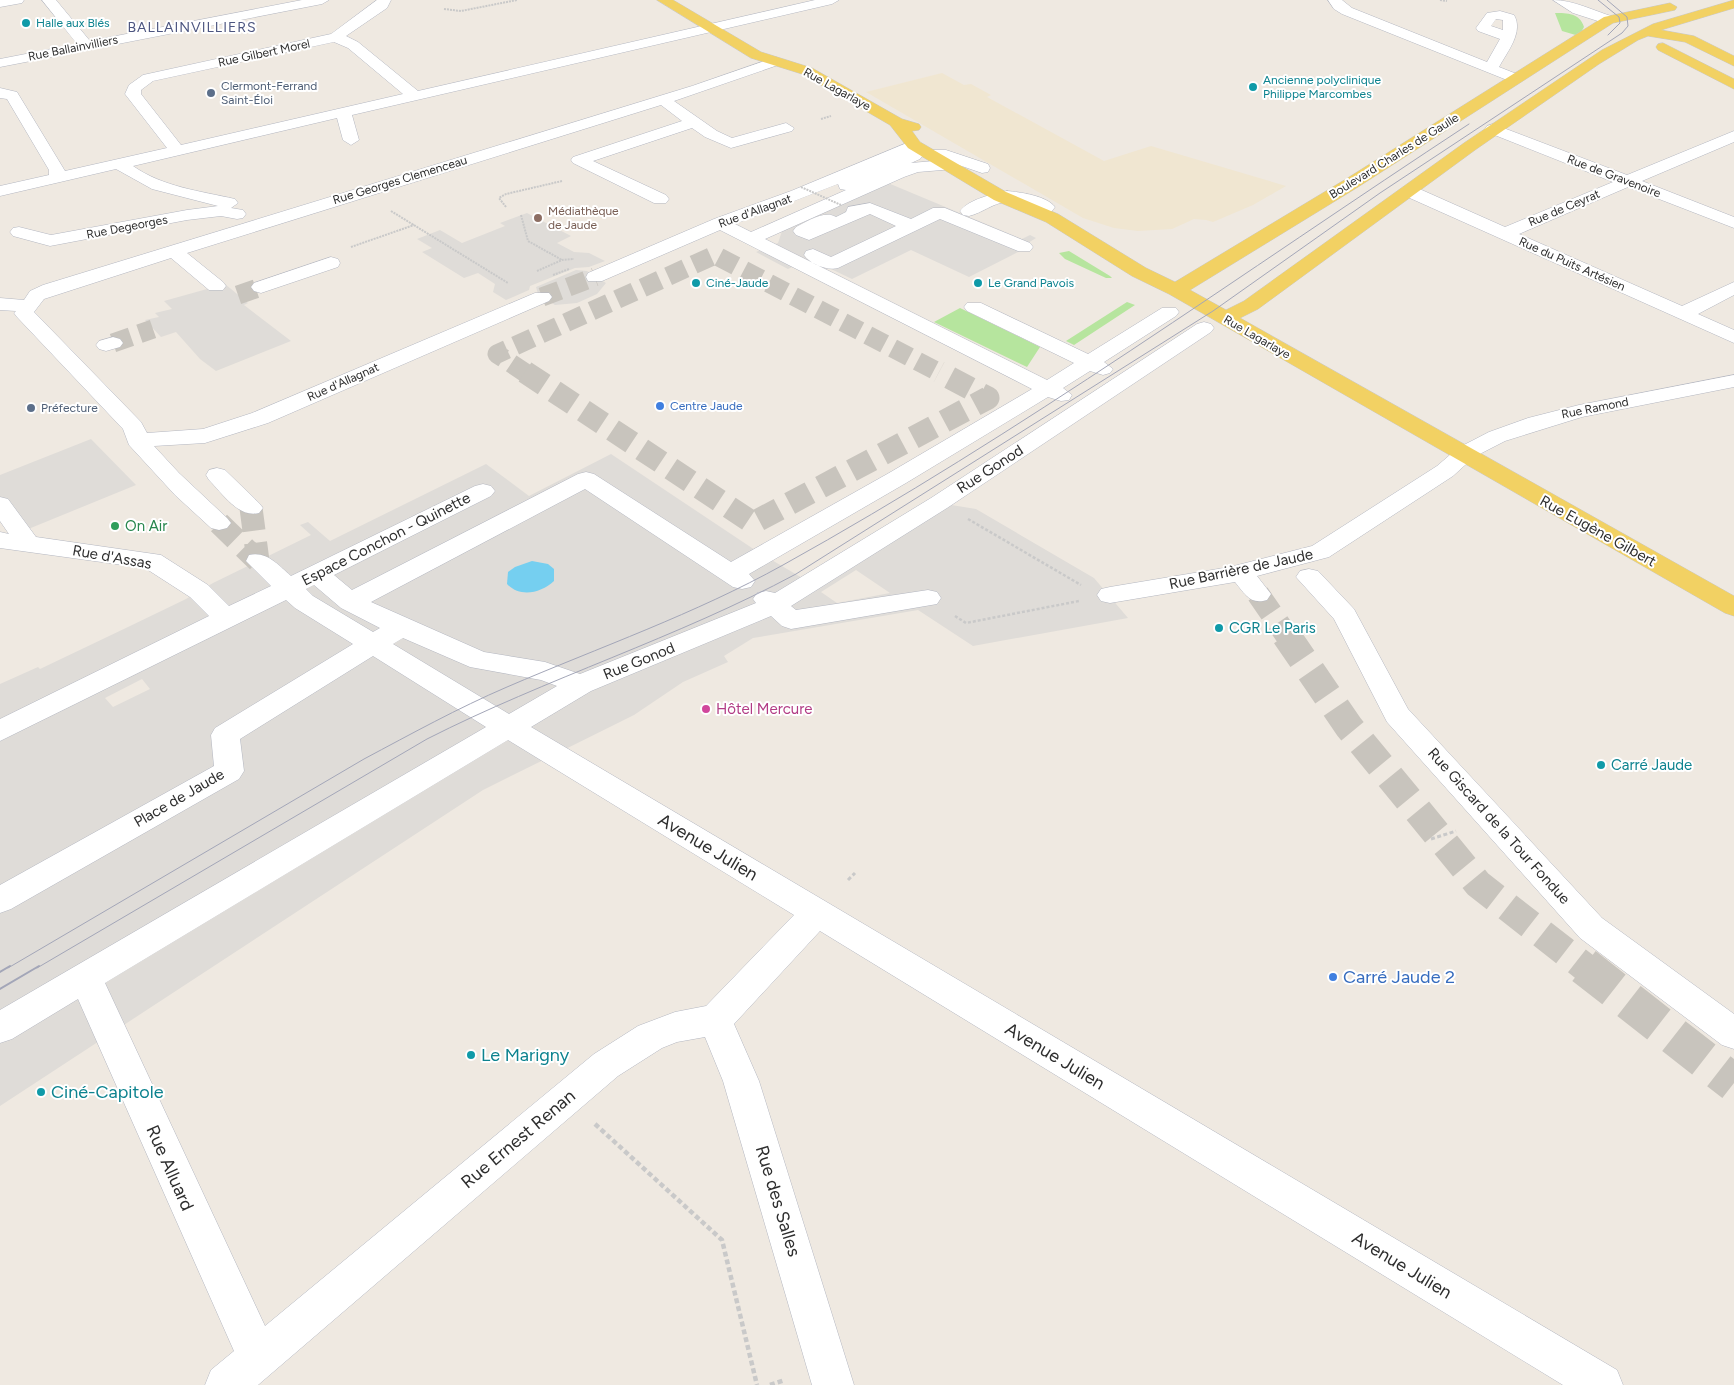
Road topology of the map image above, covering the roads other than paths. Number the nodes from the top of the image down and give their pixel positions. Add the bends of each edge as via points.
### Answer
1 (18, 0) edge
2 (49, 0) edge
3 (322, 0) edge
4 (384, 0) edge
5 (664, 0) edge
6 (832, 0) edge
7 (1354, 0) edge
8 (1560, 0) edge
9 (1576, 0) edge
10 (296, 2) edge
11 (0, 3) edge
12 (1337, 3) edge
13 (1684, 3) dead end
14 (1734, 4) edge
15 (1609, 20) junction
16 (709, 27) junction
17 (1646, 32) junction
18 (336, 37) junction
19 (1508, 37) dead end
20 (86, 46) junction
21 (776, 61) junction
22 (1734, 62) edge
23 (0, 63) edge
24 (1491, 68) junction
25 (1517, 79) junction
26 (1734, 85) edge
27 (0, 93) edge
28 (414, 96) junction
29 (668, 104) dead end
30 (343, 112) junction
31 (694, 122) junction
32 (896, 122) junction
33 (786, 128) dead end
34 (1493, 129) junction
35 (1734, 136) edge
36 (351, 140) dead end
37 (178, 151) junction
38 (919, 151) junction
39 (121, 164) junction
40 (948, 165) junction
41 (982, 168) junction
42 (57, 178) junction
43 (1627, 182) junction
44 (846, 185) dead end
45 (0, 191) edge
46 (1409, 191) junction
47 (1000, 196) junction
48 (660, 199) dead end
49 (255, 209) dead end
50 (852, 210) junction
51 (969, 211) dead end
52 (1049, 213) junction
53 (237, 214) dead end
54 (720, 224) junction
55 (1734, 224) edge
56 (911, 226) junction
57 (19, 232) dead end
58 (1504, 234) junction
59 (750, 239) junction
60 (793, 247) junction
61 (1024, 247) dead end
62 (174, 251) junction
63 (331, 263) dead end
64 (595, 277) tunnel mouth
65 (216, 286) dead end
66 (260, 287) tunnel mouth
67 (1734, 288) edge
68 (1176, 290) junction
69 (542, 297) tunnel mouth
70 (0, 304) edge
71 (28, 306) junction
72 (974, 307) dead end
73 (1169, 312) dead end
74 (1682, 314) junction
75 (1226, 318) junction
76 (1204, 328) dead end
77 (1734, 337) edge
78 (1085, 356) junction
79 (1128, 380) junction
80 (1734, 381) edge
81 (1048, 388) junction
82 (1086, 407) junction
83 (137, 440) junction
84 (1463, 454) junction
85 (217, 475) dead end
86 (483, 491) dead end
87 (0, 504) edge
88 (251, 508) tunnel mouth
89 (218, 523) tunnel mouth
90 (0, 540) edge
91 (29, 545) junction
92 (258, 561) dead end
93 (1235, 573) junction
94 (317, 574) junction
95 (1309, 577) dead end
96 (289, 588) junction
97 (1258, 594) tunnel mouth
98 (1105, 596) road end
99 (928, 598) road end
100 (350, 602) junction
101 (770, 602) junction
102 (1734, 607) edge
103 (227, 619) junction
104 (401, 627) junction
105 (374, 645) junction
106 (581, 684) junction
107 (508, 726) junction
108 (0, 731) edge
109 (0, 900) edge
110 (816, 913) junction
111 (86, 976) junction
112 (715, 1020) junction
113 (0, 1028) edge
114 (1734, 1034) edge
115 (258, 1358) junction
116 (226, 1385) edge
117 (833, 1385) edge
118 (1602, 1385) edge

1 - 11 street
2 - 20 street
3 - 10 street, Rue Ballainvilliers
4 - 18 street, Rue Gilbert Morel via 382,5
5 - 16 main road, Rue Lagarlaye
6 - 16 street
7 - 12 street
8 - 15 street
9 - 15 street
10 - 20 street, Rue Ballainvilliers
12 - 24 street
13 - 15 main road
14 - 17 main road
15 - 17 main road
15 - 25 main road, Boulevard Charles de Gaulle
16 - 21 main road, Rue Lagarlaye via 756,54
16 - 28 street
17 - 22 main road via 1688,39
17 - 26 main road via 1651,40
17 - 34 main road
18 - 28 street via 353,45
18 - 37 street, Rue Gilbert Morel via 148,78 134,88 133,94
19 - 24 street
20 - 23 street, Rue Ballainvilliers
21 - 32 main road, Rue Lagarlaye via 807,71
21 - 62 street, Rue Georges Clemenceau via 697,89
24 - 25 street
25 - 68 main road, Boulevard Charles de Gaulle
27 - 42 street via 12,95 57,170
28 - 30 street
29 - 31 street
30 - 36 street
30 - 37 street
31 - 33 street via 731,143
31 - 48 street via 578,160
32 - 38 main road, Rue Lagarlaye
32 - 41 main road, Rue Lagarlaye via 917,129
34 - 43 street, Rue de Gravenoire
34 - 46 main road
35 - 43 street, Rue de Ceyrat
37 - 39 street
38 - 40 main road, Rue Lagarlaye
38 - 41 street via 946,155
38 - 44 street
38 - 54 street, Rue d'Allagnat via 906,151
39 - 42 street
39 - 49 street via 131,173 156,184
40 - 47 main road, Rue Lagarlaye
40 - 59 street via 916,167 898,173
41 - 52 main road, Rue Lagarlaye
42 - 45 street
43 - 55 street, Rue de Gravenoire
43 - 58 street, Rue de Ceyrat
46 - 58 street, Rue du Puits Artésien
46 - 75 main road via 1251,305
47 - 51 street
47 - 52 street via 1018,196
50 - 56 street via 870,208
50 - 60 street
50 - 60 street via 784,230
52 - 68 main road, Rue Lagarlaye via 1139,272
53 - 57 street, Rue Degeorges via 221,211 187,215 50,241
54 - 59 street
54 - 64 street, Rue d'Allagnat
56 - 60 street via 831,264
56 - 61 street via 939,212
58 - 74 street, Rue du Puits Artésien
59 - 60 street
60 - 81 street
62 - 65 street
62 - 71 street, Rue Georges Clemenceau via 50,289 37,295
63 - 66 street
67 - 74 street
68 - 75 main road, Rue Lagarlaye
68 - 78 street via 1150,302
69 - 83 street, Rue d'Allagnat via 260,418 205,436
70 - 71 street
71 - 83 street via 24,313 133,427
72 - 78 street
73 - 78 street
74 - 77 street, Rue du Puits Artésien
75 - 84 main road, Rue Lagarlaye
76 - 79 street, Rue Gonod
78 - 79 street
78 - 81 street
79 - 82 street, Rue Gonod
80 - 84 street, Rue Ramond via 1551,417 1483,442
81 - 82 street
81 - 100 street via 816,526 737,577 586,480
82 - 101 street, Rue Gonod via 939,502
83 - 89 street
84 - 93 street, Rue Barrière de Jaude via 1453,460 1445,471 1320,552
84 - 102 main road, Rue Eugène Gilbert
85 - 88 street
86 - 94 street, Espace Conchon - Quinette
87 - 91 street
90 - 91 street, Rue d'Assas
91 - 103 street, Rue d'Assas via 152,561 199,591
92 - 96 street
93 - 97 street
93 - 98 street, Rue Barrière de Jaude
94 - 96 street, Espace Conchon - Quinette
94 - 100 street
95 - 114 street, Rue Giscard de la Tour Fondue via 1346,615 1397,715 1591,928
96 - 103 street
96 - 105 street via 304,602
99 - 101 street via 791,620
100 - 104 street
101 - 106 street, Rue Gonod
103 - 108 street
104 - 105 street, Place de Jaude
104 - 106 street via 479,660 546,671
105 - 107 street
105 - 109 street, Place de Jaude via 225,735 229,771
106 - 107 street, Rue Gonod
107 - 110 street, Avenue Julien
107 - 111 street, Rue Gonod
110 - 112 street
110 - 118 street, Avenue Julien
111 - 113 street, Rue Gonod
111 - 115 street, Rue Alluard
112 - 115 street, Rue Ernest Renan via 676,1027 650,1037 606,1065
112 - 117 street, Rue des Salles via 741,1081
115 - 116 street, Rue Ernest Renan

